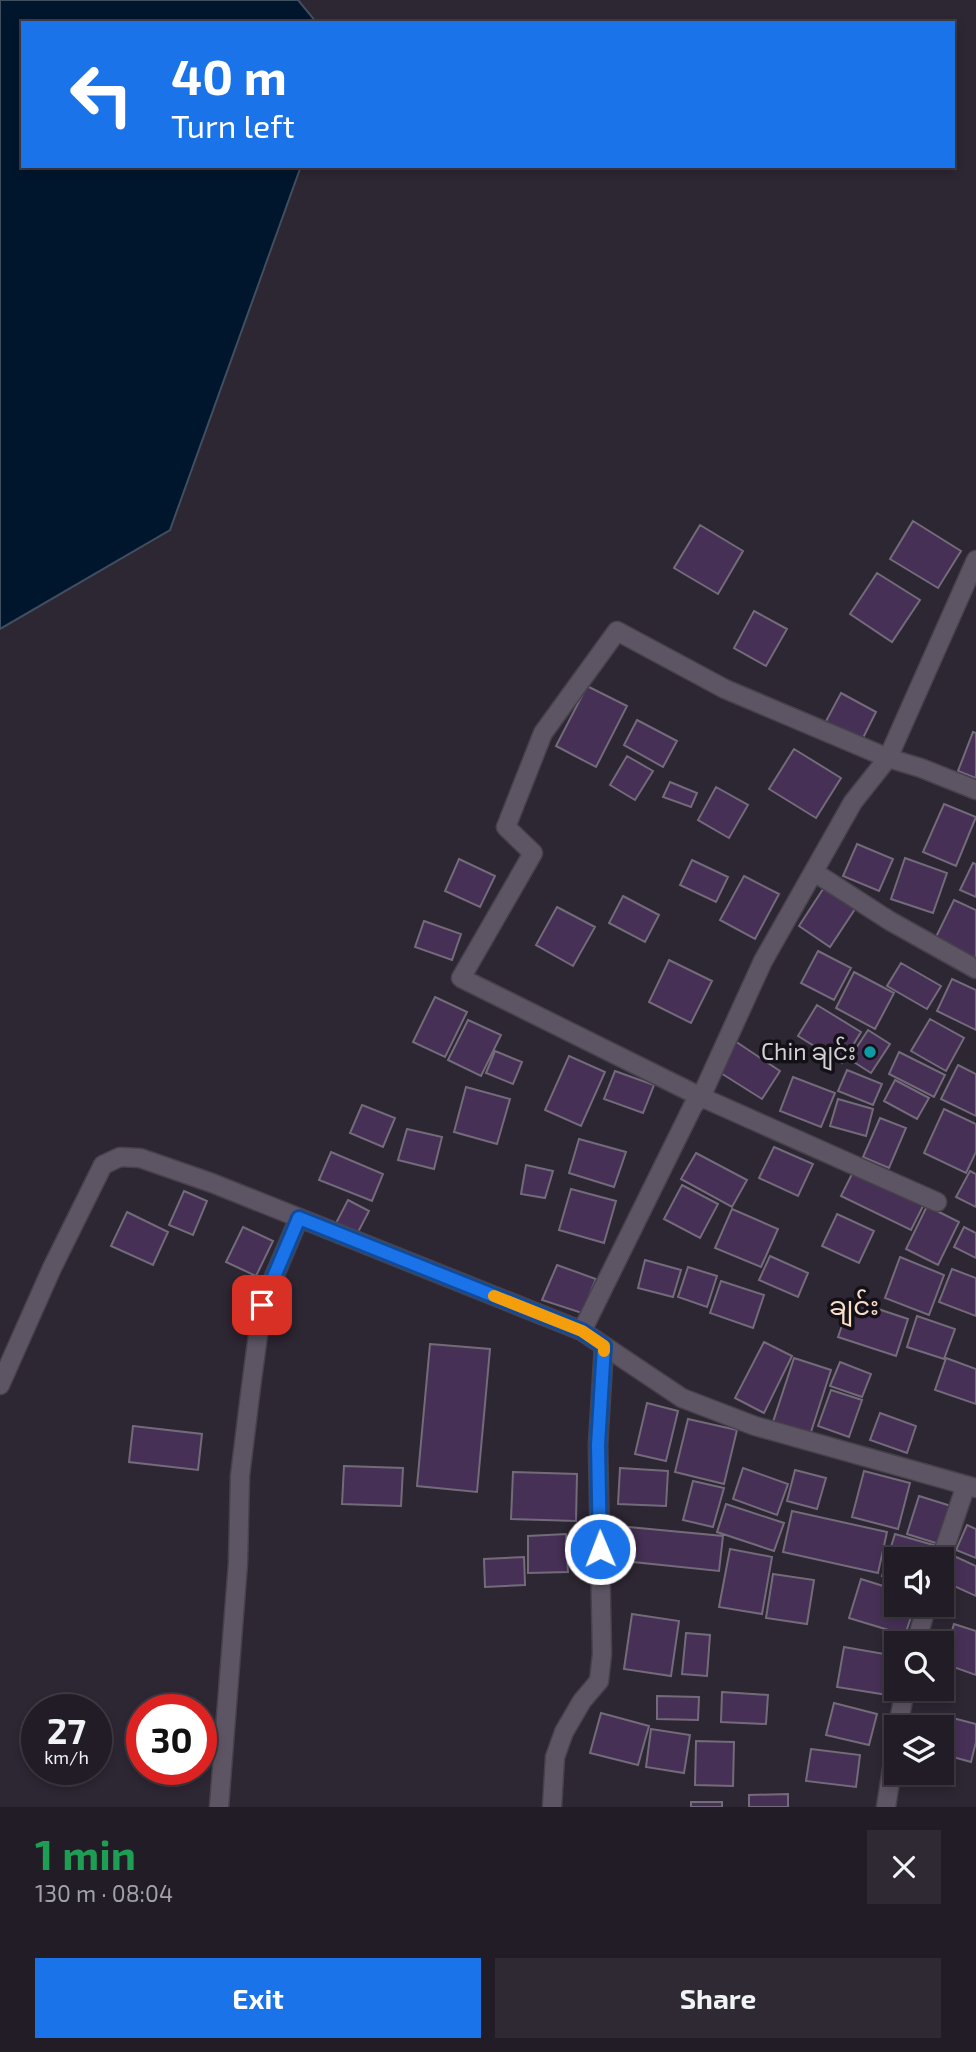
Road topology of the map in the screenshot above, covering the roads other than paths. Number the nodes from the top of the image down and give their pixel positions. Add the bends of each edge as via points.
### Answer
1 (976, 560) edge
2 (888, 758) junction
3 (976, 790) edge
4 (814, 872) junction
5 (976, 969) edge
6 (701, 1097) junction
7 (937, 1202) dead end
8 (299, 1218) junction
9 (582, 1331) junction
10 (604, 1346) junction
11 (0, 1385) edge
12 (971, 1486) edge
13 (945, 1547) edge
14 (889, 1785) edge
15 (219, 1807) edge
16 (552, 1807) edge
17 (886, 1807) edge

1 - 2 street
2 - 3 street
2 - 4 street via 853,802
2 - 6 street via 725,689 617,631 543,733 506,827 533,853 461,978
4 - 5 street
4 - 6 street via 763,961
6 - 7 street
6 - 9 street
8 - 9 street
8 - 11 street via 140,1158 120,1157 103,1165
8 - 15 street via 262,1305 240,1476 239,1563
9 - 10 street
10 - 12 street via 682,1398 755,1426
10 - 16 street via 598,1445 599,1681 564,1732 555,1757
12 - 13 street
14 - 17 street

